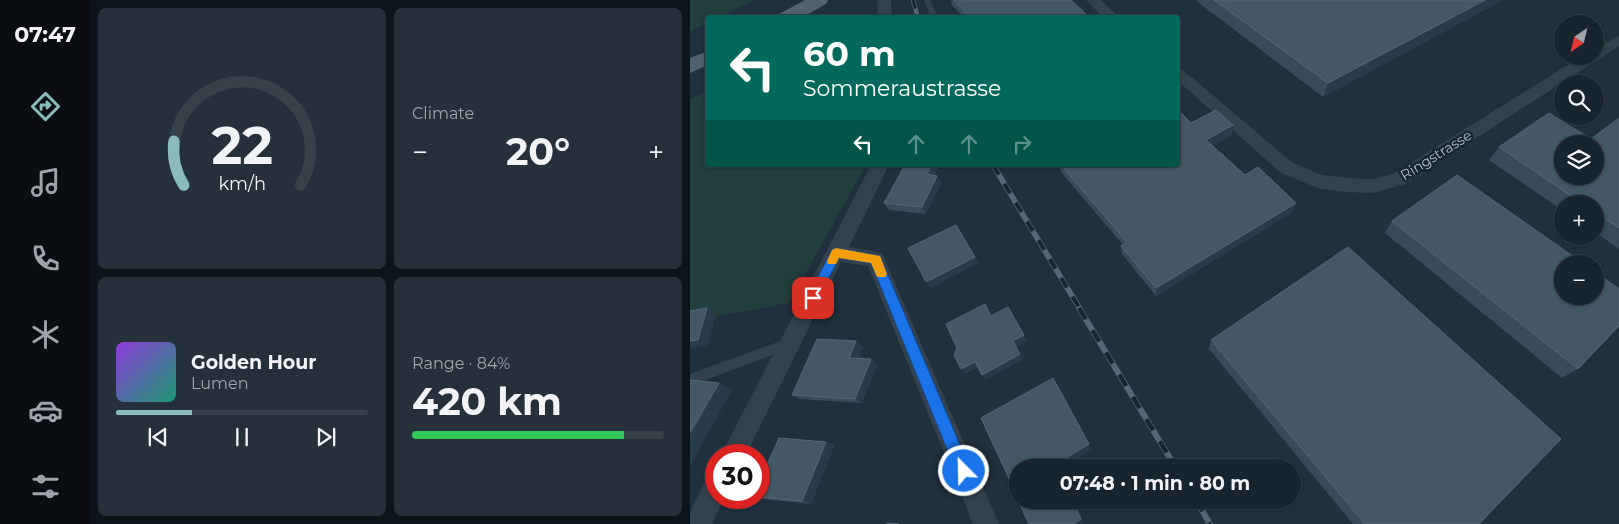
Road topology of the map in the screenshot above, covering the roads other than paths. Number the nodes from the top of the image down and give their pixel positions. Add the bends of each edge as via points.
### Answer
1 (819, 0) edge
2 (884, 0) edge
3 (927, 0) edge
4 (1094, 0) edge
5 (792, 15) edge
6 (885, 15) edge
7 (934, 15) edge
8 (1110, 15) edge
9 (1619, 40) edge
10 (1604, 50) edge
11 (705, 58) edge
12 (1580, 65) edge
13 (690, 66) edge
14 (1180, 75) edge
15 (879, 167) edge
16 (836, 253) junction
17 (790, 342) junction
18 (690, 380) edge
19 (739, 444) edge
20 (705, 509) edge
21 (698, 524) edge
22 (986, 524) edge

1 - 5 main road
2 - 6 street
3 - 7 lane
4 - 8 street
9 - 10 street, Ringstrasse
11 - 13 main road
12 - 14 street, Ringstrasse via 1399,179 1373,186 1320,182 1287,168
15 - 16 street
16 - 17 street
16 - 22 street via 876,259
17 - 18 lane
17 - 19 street
20 - 21 street

